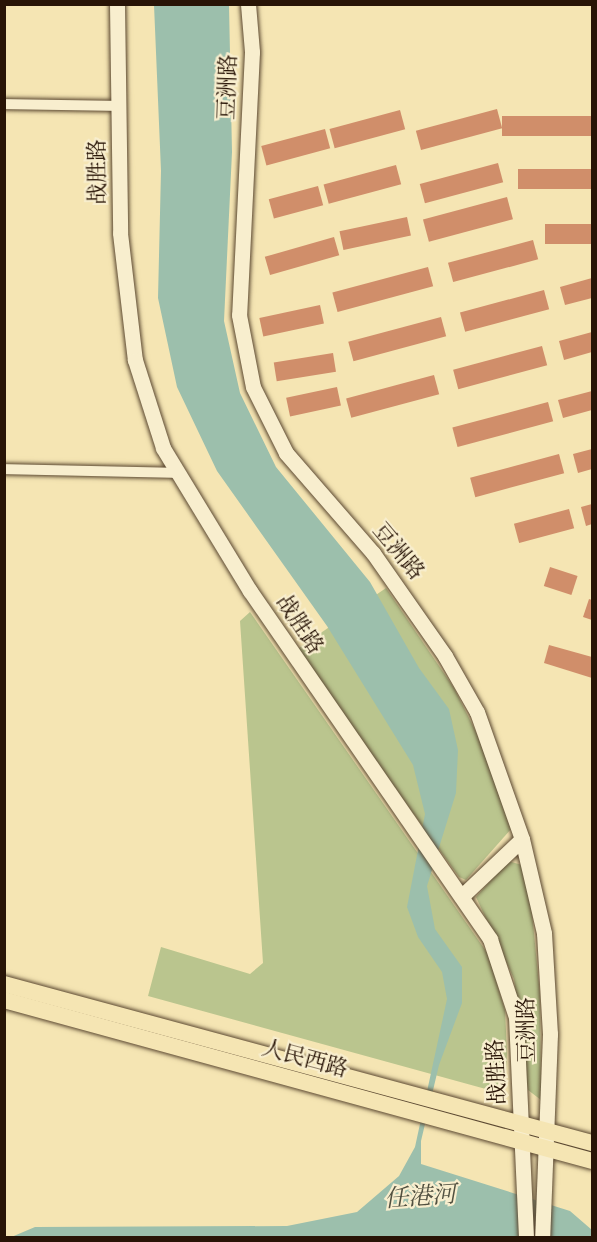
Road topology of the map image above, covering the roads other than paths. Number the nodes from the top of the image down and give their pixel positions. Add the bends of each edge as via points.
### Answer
1 (117, 4) edge
2 (248, 4) edge
3 (4, 104) edge
4 (118, 106) junction
5 (4, 469) edge
6 (178, 473) junction
7 (522, 839) junction
8 (463, 895) junction
9 (4, 984) edge
10 (4, 1000) edge
11 (521, 1123) junction
12 (549, 1131) junction
13 (524, 1142) junction
14 (592, 1143) edge
15 (547, 1149) junction
16 (592, 1161) edge
17 (526, 1238) edge
18 (542, 1238) edge

1 - 4 street, 战胜路
2 - 7 street, 豆洲路 via 252,52 239,315 253,387 286,453 373,553 445,656 477,712
3 - 4 street
4 - 6 street, 战胜路 via 120,233 135,360 164,448
5 - 6 street
6 - 8 street, 战胜路 via 250,591
7 - 8 street
7 - 12 street, 豆洲路 via 544,933
8 - 11 street, 战胜路 via 510,984
9 - 11 main road, 人民西路
10 - 13 main road, 人民西路
11 - 12 main road, 人民西路
11 - 13 street, 战胜路
12 - 14 main road, 人民西路
12 - 15 street
13 - 15 main road, 人民西路
13 - 17 street, 战胜路
15 - 16 main road, 人民西路
15 - 18 street

